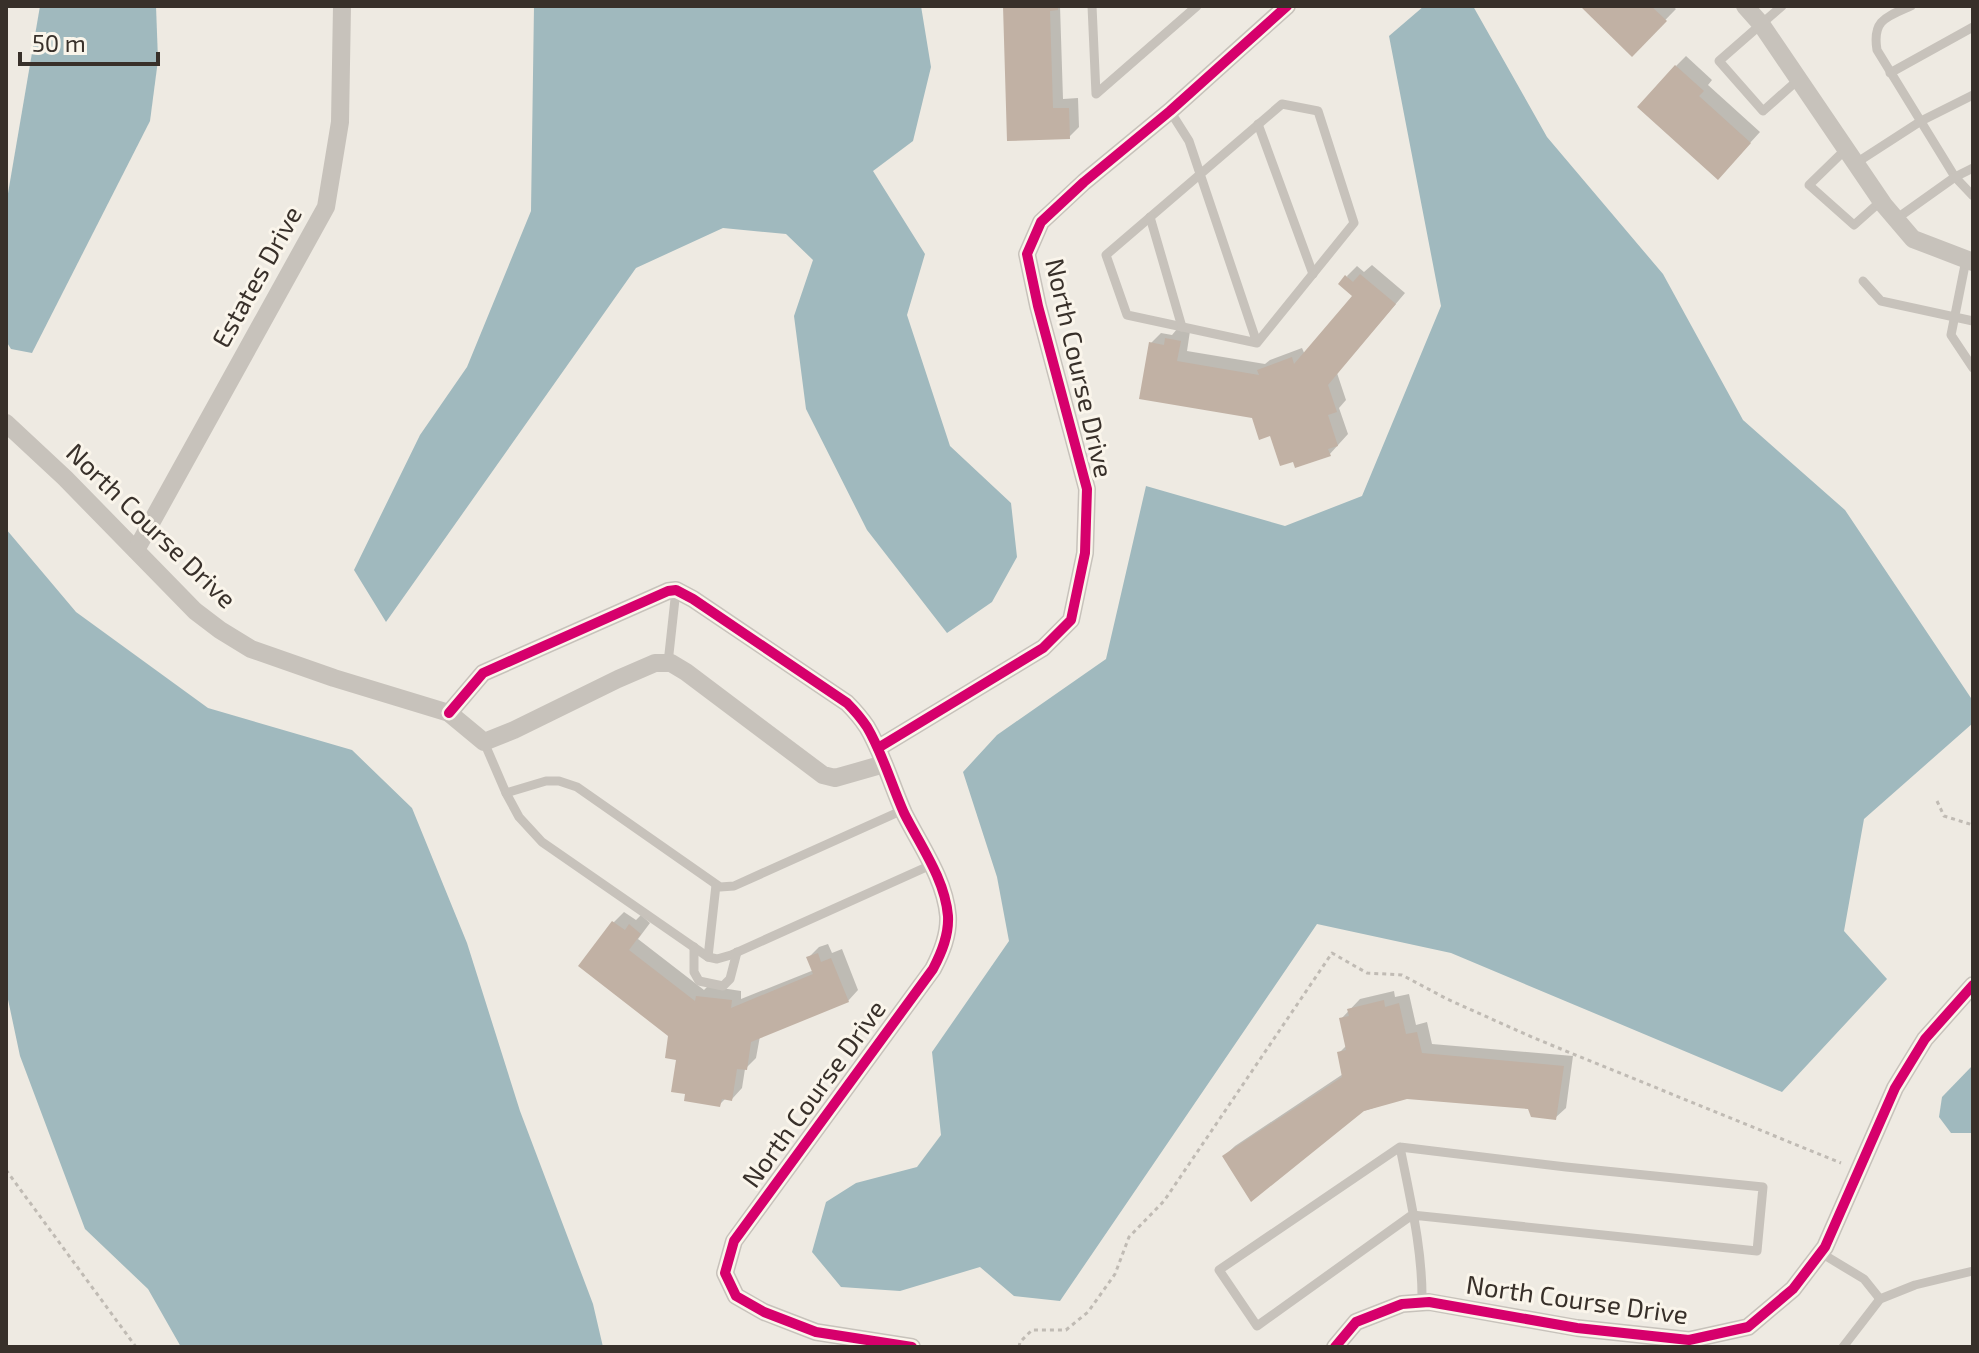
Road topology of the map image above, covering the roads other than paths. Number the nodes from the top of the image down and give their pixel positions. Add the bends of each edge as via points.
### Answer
1 (342, 6) edge
2 (1092, 6) edge
3 (1197, 6) edge
4 (1287, 6) edge
5 (1745, 6) edge
6 (1782, 6) edge
7 (1911, 6) edge
8 (1761, 24) junction
9 (1973, 27) edge
10 (1890, 73) junction
11 (1799, 79) junction
12 (1973, 95) edge
13 (1170, 111) junction
14 (1921, 121) junction
15 (1258, 124) junction
16 (1851, 156) junction
17 (1973, 168) edge
18 (1200, 173) junction
19 (1955, 177) junction
20 (1973, 196) edge
21 (1882, 200) junction
22 (1150, 217) junction
23 (1896, 219) junction
24 (1970, 261) edge
25 (1313, 274) junction
26 (1863, 281) dead end
27 (1955, 317) junction
28 (1973, 321) edge
29 (1182, 327) junction
30 (1257, 343) junction
31 (1973, 368) edge
32 (6, 423) edge
33 (136, 550) junction
34 (676, 590) junction
35 (668, 663) junction
36 (449, 713) junction
37 (484, 742) junction
38 (881, 756) junction
39 (506, 793) junction
40 (903, 810) junction
41 (931, 865) junction
42 (716, 885) junction
43 (694, 947) junction
44 (737, 952) junction
45 (708, 957) junction
46 (1973, 985) edge
47 (1400, 1147) junction
48 (1412, 1215) junction
49 (1821, 1253) junction
50 (1973, 1271) edge
51 (1880, 1299) junction
52 (1422, 1303) junction
53 (912, 1347) edge
54 (1335, 1347) edge
55 (1843, 1347) edge

1 - 33 street, Estates Drive via 340,122 326,207
2 - 3 lane via 1096,94
4 - 13 street, North Course Drive
5 - 8 street
6 - 8 lane
7 - 10 lane via 1877,27 1877,50
8 - 11 street
8 - 11 lane via 1719,61 1763,111
9 - 10 lane
10 - 14 lane
11 - 16 street
12 - 14 lane
13 - 18 lane via 1189,141
13 - 38 street, North Course Drive via 1041,222 1027,254 1087,489 1085,553 1071,620 1043,648
14 - 16 lane
14 - 19 lane
15 - 18 lane
15 - 25 lane
15 - 25 lane via 1282,104 1318,111 1354,223
16 - 21 street
16 - 21 lane via 1809,185 1854,225
17 - 19 lane
18 - 22 lane
18 - 30 lane
19 - 20 lane
19 - 23 lane
21 - 23 street
22 - 29 lane
22 - 29 lane via 1106,255 1127,315
23 - 24 street via 1913,239
24 - 27 lane
25 - 30 lane
26 - 27 lane via 1881,301
27 - 28 lane
27 - 31 lane via 1951,335
29 - 30 lane
32 - 33 street, North Course Drive
33 - 36 street, North Course Drive via 195,611 251,649
34 - 35 lane
34 - 36 street via 483,673
34 - 38 street, North Course Drive via 847,703
35 - 37 street via 655,663
35 - 38 street, North Course Drive via 823,775 835,778
36 - 37 street, North Course Drive
37 - 39 lane
38 - 40 street, North Course Drive
39 - 42 lane via 546,781 577,787
39 - 43 lane via 542,842
40 - 41 street, North Course Drive
40 - 42 lane via 734,886
41 - 44 lane
41 - 53 street, North Course Drive via 948,917 945,946 734,1241 725,1273 736,1296 764,1312 816,1332
42 - 45 lane
43 - 44 lane via 699,981 723,986
43 - 45 lane
44 - 45 lane
46 - 49 street, North Course Drive via 1925,1039 1895,1088
47 - 48 lane
47 - 48 lane via 1219,1270 1257,1326
47 - 48 lane via 1763,1187 1757,1251
48 - 52 lane via 1423,1275
49 - 51 lane via 1864,1279
49 - 52 street, North Course Drive via 1793,1289 1748,1327 1689,1340
50 - 51 lane
51 - 55 lane
52 - 54 street, North Course Drive via 1402,1304 1356,1322

